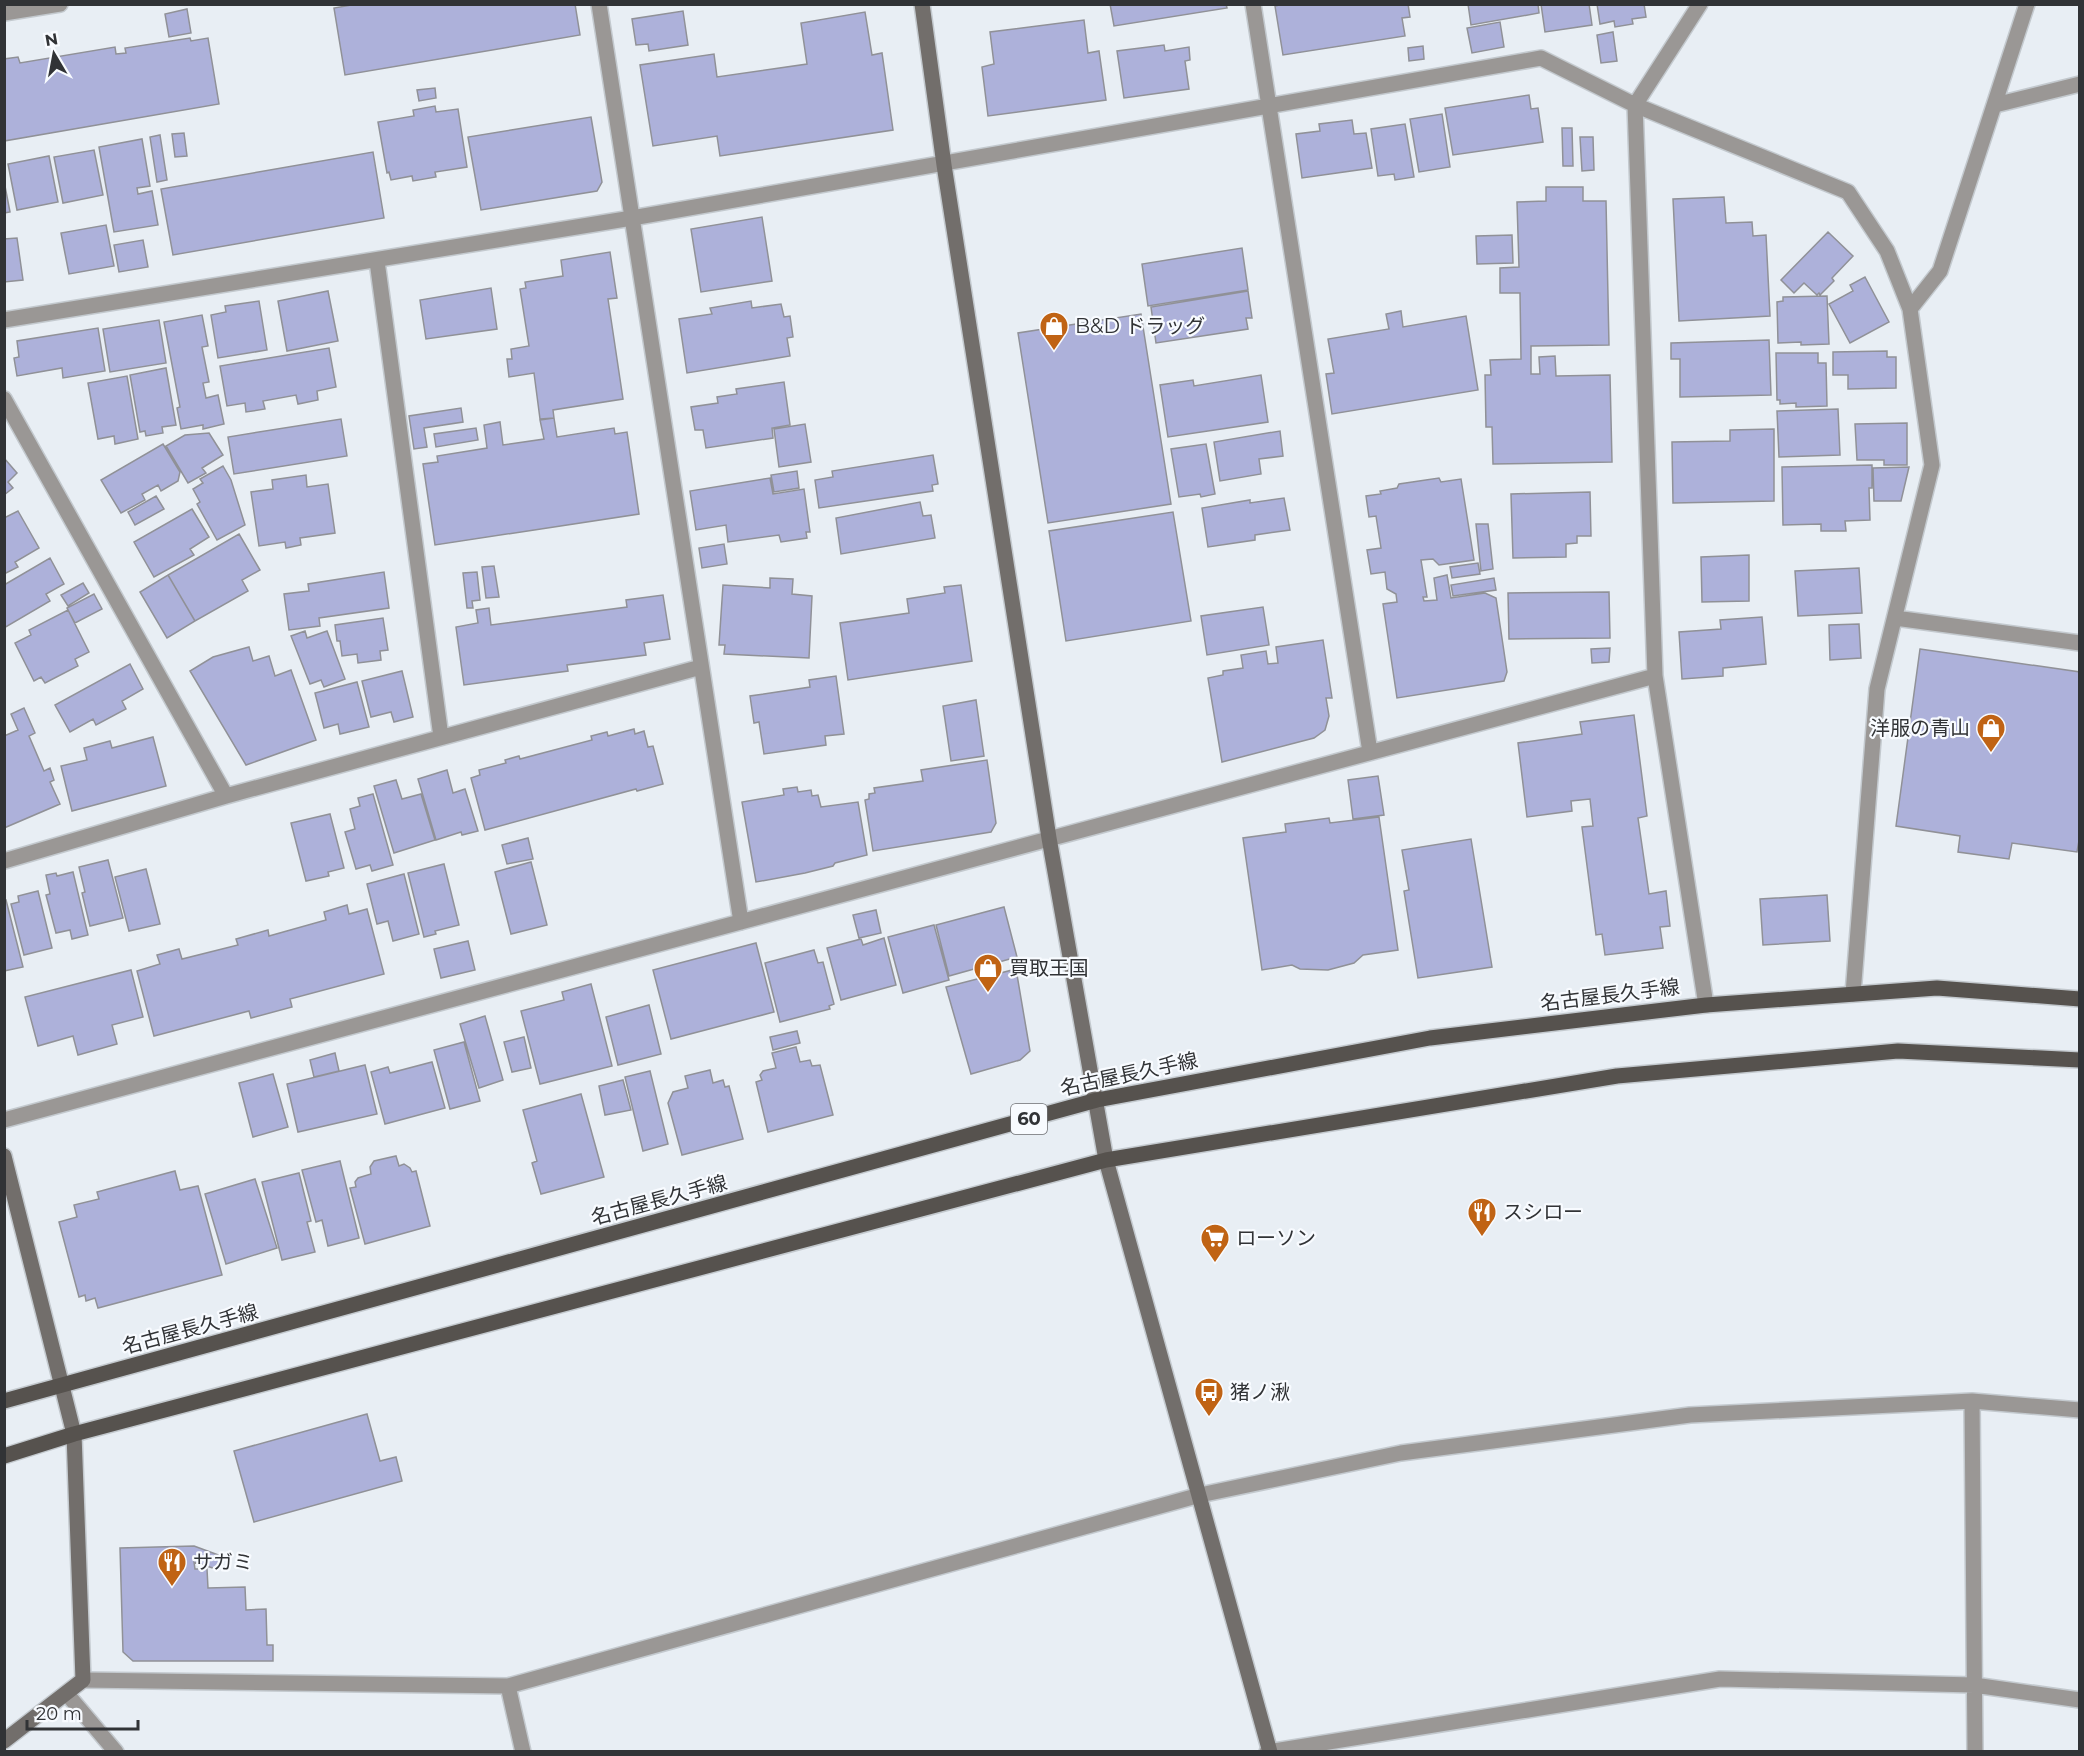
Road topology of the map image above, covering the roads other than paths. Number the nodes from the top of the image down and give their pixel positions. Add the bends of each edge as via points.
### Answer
1 (60, 4) edge
2 (599, 4) edge
3 (922, 4) edge
4 (1253, 4) edge
5 (1701, 4) edge
6 (2027, 4) edge
7 (4, 13) edge
8 (2079, 84) edge
9 (1635, 105) junction
10 (1995, 105) junction
11 (1269, 107) junction
12 (944, 165) junction
13 (632, 218) junction
14 (377, 261) junction
15 (1910, 309) junction
16 (4, 320) edge
17 (4, 399) edge
18 (1895, 618) junction
19 (2079, 643) edge
20 (701, 667) junction
21 (1654, 676) junction
22 (441, 737) junction
23 (1370, 752) junction
24 (226, 795) junction
25 (1049, 838) junction
26 (4, 861) edge
27 (741, 922) junction
28 (1852, 994) junction
29 (2079, 999) edge
30 (1706, 1005) junction
31 (2079, 1060) edge
32 (1097, 1100) junction
33 (4, 1120) edge
34 (4, 1156) edge
35 (1106, 1160) junction
36 (62, 1387) junction
37 (4, 1401) edge
38 (1972, 1401) junction
39 (2079, 1410) edge
40 (74, 1434) junction
41 (4, 1456) edge
42 (1200, 1495) junction
43 (84, 1680) junction
44 (1974, 1685) junction
45 (508, 1686) junction
46 (67, 1694) junction
47 (2079, 1700) edge
48 (4, 1741) edge
49 (1269, 1751) edge
50 (116, 1752) edge
51 (523, 1752) edge
52 (1975, 1752) edge

1 - 7 street
2 - 13 street
3 - 12 street
4 - 11 street
5 - 9 street
6 - 10 street
8 - 10 street
9 - 11 street via 1541,58
9 - 15 street via 1848,192 1887,251
9 - 21 street
10 - 15 street via 1940,271
11 - 12 street
11 - 23 street
12 - 13 street
12 - 25 street
13 - 14 street
13 - 20 street
14 - 16 street
14 - 22 street
15 - 18 street via 1932,465
17 - 24 street
18 - 19 street
18 - 28 street via 1877,689
20 - 22 street
20 - 27 street
21 - 23 street
21 - 30 street
22 - 24 street
23 - 25 street
24 - 26 street
25 - 27 street
25 - 32 street
27 - 33 street
28 - 29 main road, 名古屋長久手線 / 60 via 1937,988
28 - 30 main road, 名古屋長久手線 / 60
30 - 32 main road, 名古屋長久手線 / 60 via 1430,1038
31 - 35 main road via 1898,1051 1617,1076
32 - 35 street
32 - 36 main road, 名古屋長久手線 / 60
34 - 36 street
35 - 40 main road
35 - 42 street
36 - 37 main road, 名古屋長久手線 / 60
36 - 40 street
38 - 39 street
38 - 42 street via 1690,1415 1401,1453
38 - 44 street
40 - 41 main road
40 - 43 street
42 - 45 street
42 - 49 street
43 - 45 street
43 - 46 street
44 - 47 street
44 - 49 street via 1720,1679
44 - 52 street
45 - 51 street
46 - 48 street
46 - 50 street

